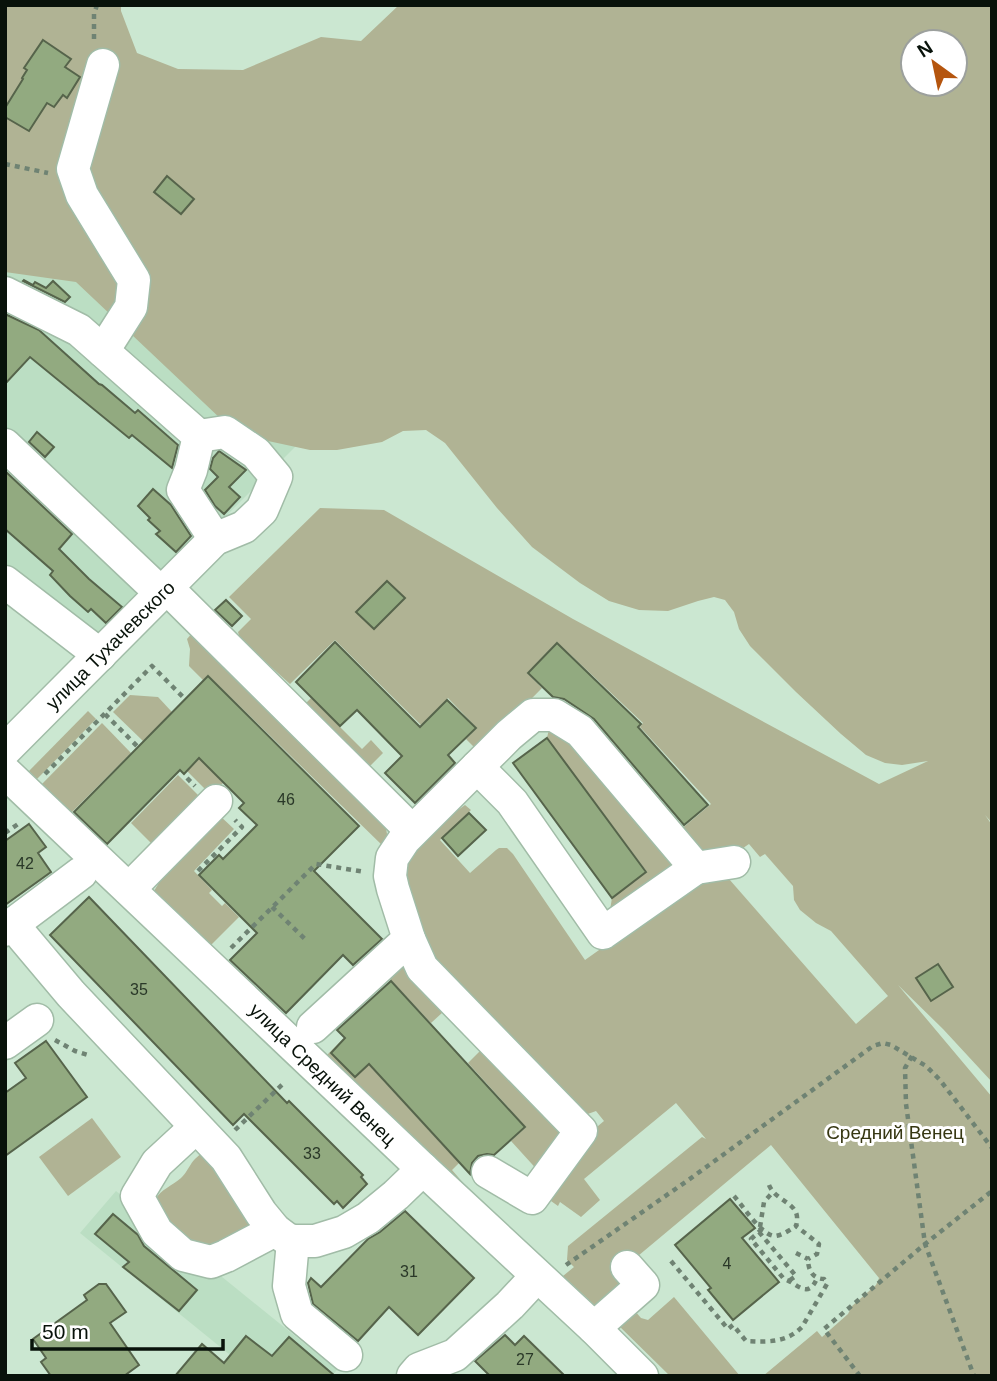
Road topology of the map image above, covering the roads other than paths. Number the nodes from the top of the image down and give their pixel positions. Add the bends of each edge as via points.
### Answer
1 (103, 65) dead end
2 (5, 293) edge
3 (103, 351) junction
4 (199, 436) junction
5 (5, 445) edge
6 (215, 539) junction
7 (5, 582) edge
8 (164, 590) junction
9 (100, 655) junction
10 (5, 750) edge
11 (477, 766) junction
12 (16, 782) edge
13 (216, 801) dead end
14 (412, 831) junction
15 (734, 862) dead end
16 (696, 868) junction
17 (81, 873) dead end
18 (129, 889) junction
19 (14, 934) edge
20 (409, 939) junction
21 (313, 1027) dead end
22 (206, 1137) junction
23 (423, 1169) junction
24 (488, 1172) dead end
25 (284, 1236) junction
26 (627, 1266) dead end
27 (540, 1278) junction
28 (594, 1328) junction
29 (346, 1355) dead end
30 (413, 1376) edge
31 (642, 1376) edge

1 - 3 street via 73,169 82,195 134,280 131,307
2 - 3 street via 79,330
3 - 4 street
4 - 6 street via 183,490
4 - 6 street via 225,432 256,453 276,477 262,510 244,527
5 - 8 street
6 - 8 street, улица Тухачевского
7 - 9 street
8 - 9 street, улица Тухачевского
8 - 14 street
9 - 10 street, улица Тухачевского
11 - 14 street
11 - 16 street via 533,715 554,715 580,732
11 - 16 street via 512,802 603,933
12 - 18 street, улица Средний Венец
13 - 18 street via 145,856
14 - 20 street via 393,858 390,876
15 - 16 street
17 - 19 street
18 - 23 street, улица Средний Венец
19 - 22 street
20 - 21 street
20 - 24 street via 422,968 581,1131 531,1198
22 - 25 street via 226,1158 261,1213
22 - 25 street via 157,1163 137,1196 157,1232 183,1255 211,1262
23 - 25 street via 368,1218 344,1231 315,1241
23 - 27 street, улица Средний Венец
25 - 29 street via 297,1314
26 - 28 street via 643,1285
27 - 28 street, улица Средний Венец
27 - 30 street via 455,1355 419,1369
28 - 31 street, улица Средний Венец

